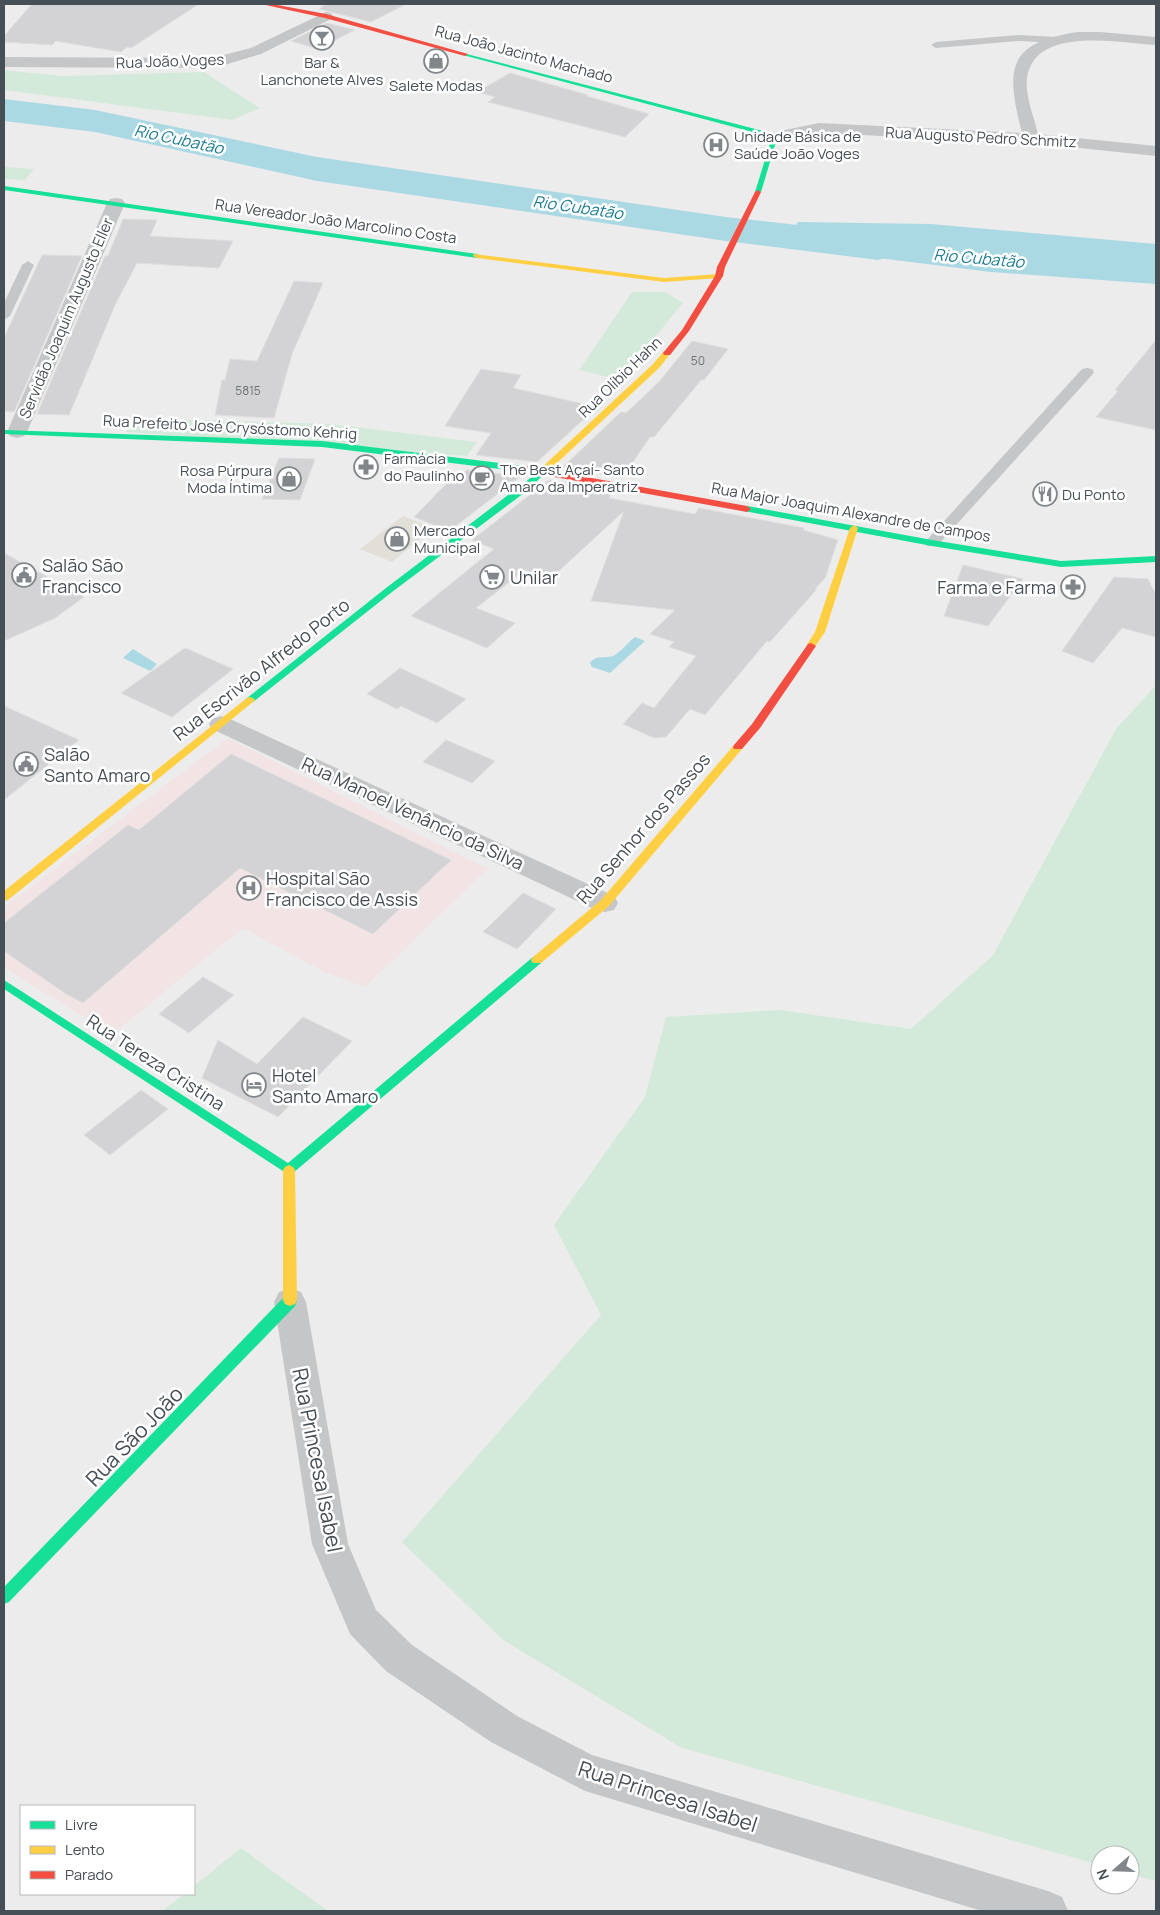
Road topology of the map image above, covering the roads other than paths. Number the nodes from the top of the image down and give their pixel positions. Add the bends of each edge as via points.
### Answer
1 (264, 4) edge
2 (326, 16) junction
3 (1057, 40) junction
4 (1156, 41) edge
5 (936, 46) dead end
6 (4, 62) edge
7 (776, 136) junction
8 (1031, 138) junction
9 (1156, 151) edge
10 (4, 188) edge
11 (116, 203) junction
12 (28, 265) dead end
13 (720, 272) junction
14 (664, 280) junction
15 (699, 294) junction
16 (4, 316) edge
17 (1087, 372) dead end
18 (10, 432) edge
19 (542, 472) junction
20 (854, 528) junction
21 (932, 543) junction
22 (1155, 558) edge
23 (221, 724) junction
24 (4, 897) edge
25 (605, 903) junction
26 (4, 984) edge
27 (289, 1170) junction
28 (290, 1302) junction
29 (4, 1597) edge
30 (1048, 1911) edge

1 - 2 main road, Rua João Jacinto Machado
2 - 6 street, Rua João Voges via 263,48 221,61
2 - 7 main road, Rua João Jacinto Machado
3 - 4 street via 1093,36
3 - 5 lane via 1019,38
3 - 8 street via 1034,50 1020,74
7 - 8 street, Rua Augusto Pedro Schmitz via 819,128
7 - 13 main road, Rua Olíbio Hahn via 757,195
8 - 9 street, Rua Augusto Pedro Schmitz
10 - 11 main road, Rua Vereador João Marcolino Costa
11 - 14 main road, Rua Vereador João Marcolino Costa via 411,248
11 - 18 street, Servidão Joaquim Augusto Eller
12 - 16 lane
13 - 14 main road, Rua Vereador João Marcolino Costa
13 - 15 main road, Rua Olíbio Hahn
14 - 15 main road, Rua Vereador João Marcolino Costa
15 - 19 main road, Rua Olíbio Hahn via 671,349
17 - 21 lane
18 - 19 main road, Rua Prefeito José Crysóstomo Kehrig via 322,444
19 - 20 main road, Rua Major Joaquim Alexandre de Campos
19 - 23 main road, Rua Escrivão Alfredo Porto
20 - 21 main road, Rua Major Joaquim Alexandre de Campos
20 - 25 main road, Rua Senhor dos Passos via 820,632 756,726
21 - 22 main road, Rua Major Joaquim Alexandre de Campos via 1061,564
23 - 24 main road, Rua Escrivão Alfredo Porto
23 - 25 street, Rua Manoel Venâncio da Silva
25 - 27 main road, Rua Senhor dos Passos
26 - 27 main road, Rua Tereza Cristina
27 - 28 main road, Rua Princesa Isabel
28 - 29 main road, Rua São João
28 - 30 street, Rua Princesa Isabel via 330,1544 363,1622 398,1658 504,1729 585,1772

